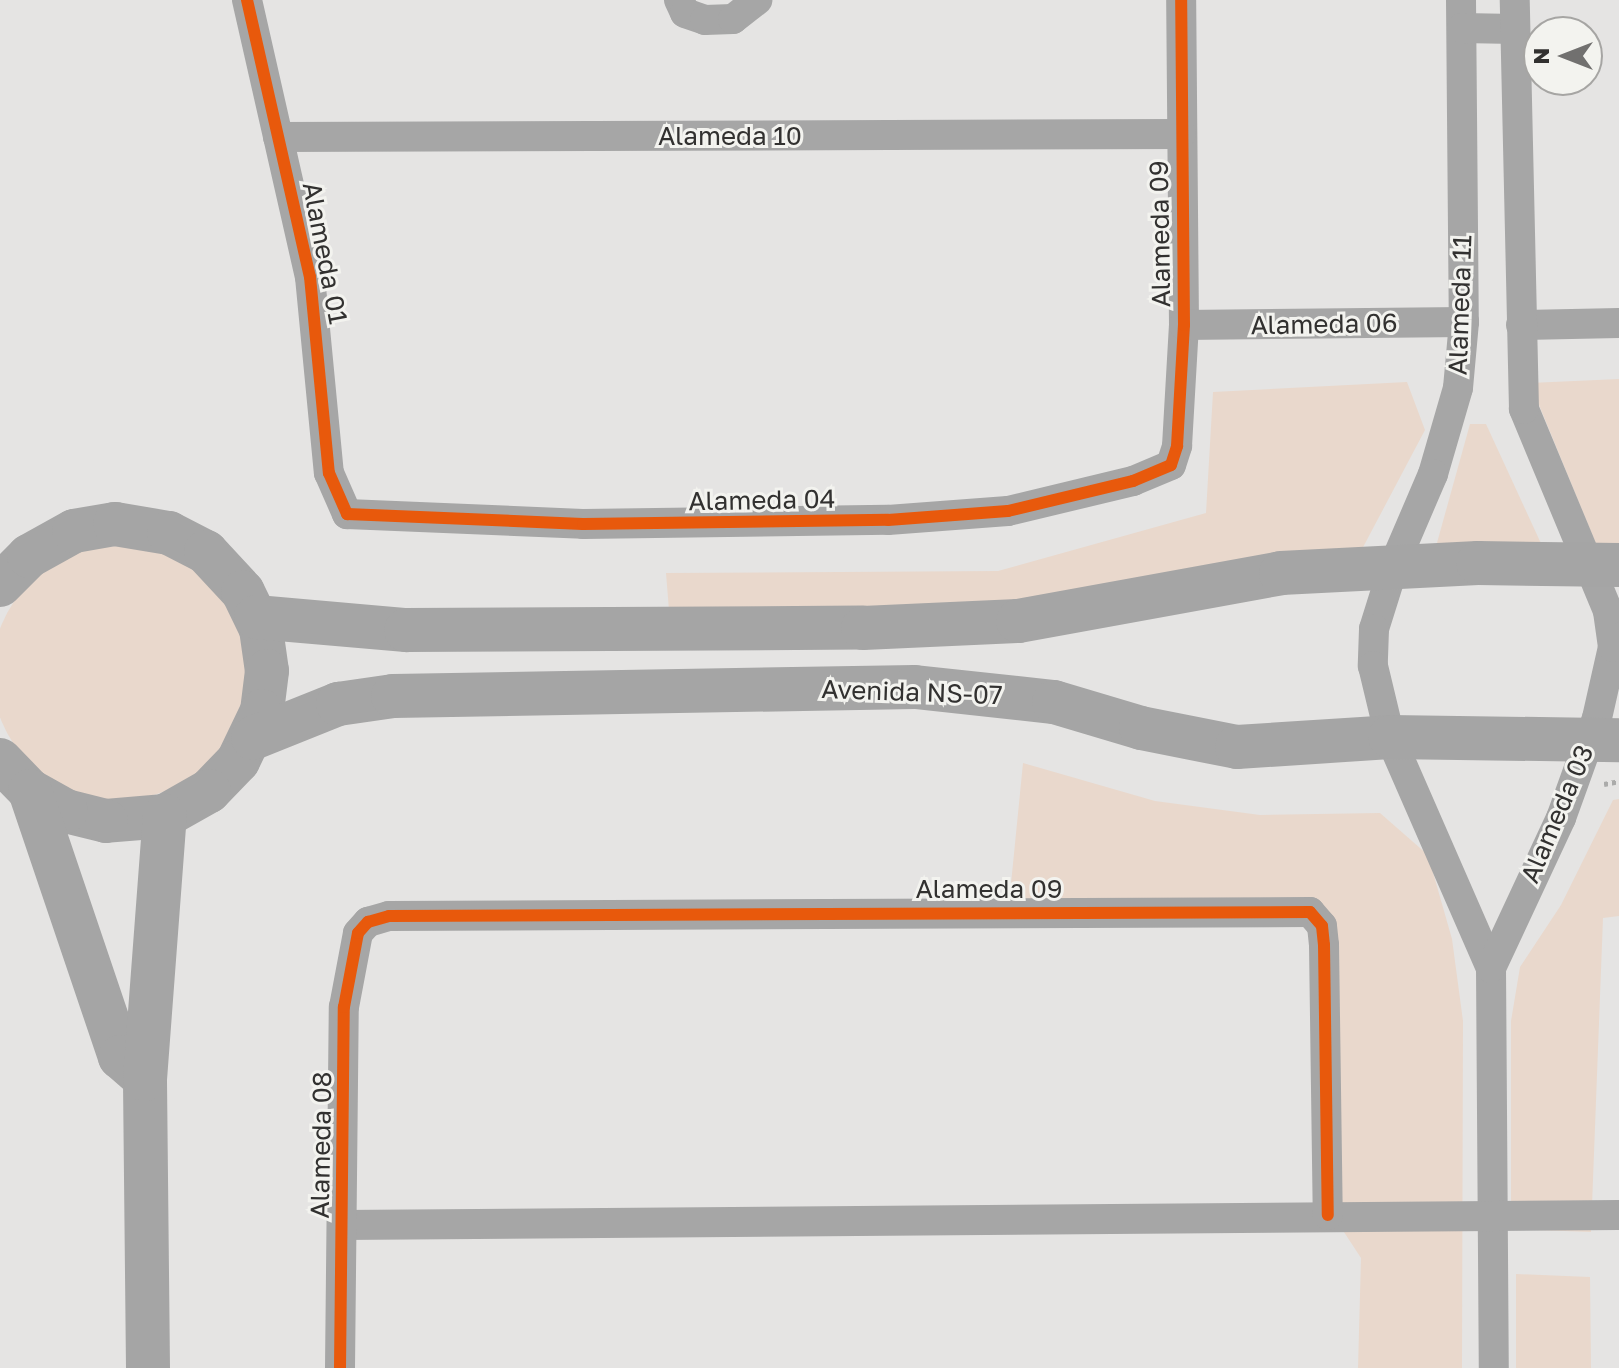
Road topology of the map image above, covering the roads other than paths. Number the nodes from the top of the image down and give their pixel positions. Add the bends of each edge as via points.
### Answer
1 (247, 0) edge
2 (679, 0) edge
3 (757, 0) edge
4 (1181, 0) edge
5 (1461, 14) edge
6 (1515, 15) edge
7 (1181, 134) junction
8 (278, 137) junction
9 (1464, 322) junction
10 (1619, 323) edge
11 (1184, 325) junction
12 (1521, 325) junction
13 (1171, 465) joint
14 (347, 514) joint
15 (1394, 565) junction
16 (1604, 565) edge
17 (0, 585) edge
18 (256, 617) junction
19 (1390, 737) junction
20 (253, 738) junction
21 (1604, 739) edge
22 (0, 760) edge
23 (30, 791) junction
24 (165, 816) junction
25 (362, 926) joint
26 (1491, 968) junction
27 (145, 1079) junction
28 (1328, 1215) junction
29 (1619, 1215) edge
30 (1494, 1219) junction
31 (342, 1225) junction
32 (148, 1368) edge
33 (340, 1368) edge
34 (1494, 1368) edge

1 - 8 street, Alameda 01
2 - 3 street via 685,13 705,20 733,19
4 - 7 street, Alameda 09
5 - 6 street
5 - 9 street, Alameda 11
6 - 12 street
7 - 8 street, Alameda 10
7 - 11 street, Alameda 09
8 - 14 street, Alameda 01 via 310,277 329,473
9 - 11 street, Alameda 06
9 - 15 street, Alameda 11 via 1458,388 1444,441
10 - 12 street
11 - 13 street, Alameda 09 via 1177,446
12 - 16 street via 1527,419
13 - 14 street, Alameda 04 via 1148,477 1042,505 888,520 583,524
15 - 16 street
15 - 18 street via 1244,576 1018,621 446,631 347,629
15 - 19 street, Alameda 11 via 1374,629 1373,666
16 - 21 street, Alameda 03 via 1613,647
17 - 18 street via 20,562 55,539 105,525 143,526 206,552 235,581
18 - 20 street via 267,684
19 - 20 street, Avenida NS-07 via 1237,747 1141,728 1054,702 915,687 393,696 338,704
19 - 21 street, Avenida NS-07
19 - 26 street, Alameda 03
20 - 24 street via 220,782
21 - 26 street, Alameda 03
22 - 23 street
23 - 24 street via 92,819
23 - 27 street via 120,1057
24 - 27 street
25 - 28 street, Alameda 09 via 380,918 437,913 1304,910 1320,920 1324,938
25 - 31 street, Alameda 08 via 352,951 344,1007
26 - 30 street, Alameda 03
27 - 32 street
28 - 30 street
28 - 31 street
29 - 30 street
30 - 34 street, Alameda 03
31 - 33 street, Alameda 08

